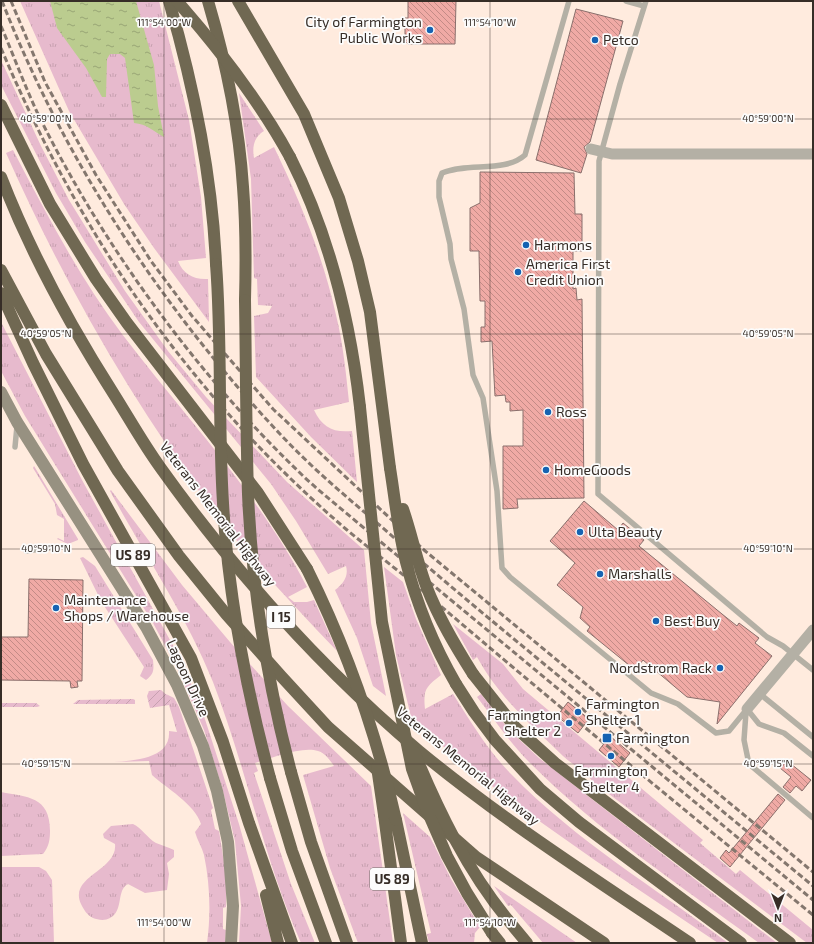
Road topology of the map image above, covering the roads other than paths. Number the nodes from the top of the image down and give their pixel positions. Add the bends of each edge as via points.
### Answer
1 (169, 1) edge
2 (177, 1) edge
3 (208, 1) edge
4 (238, 1) edge
5 (569, 1) edge
6 (626, 1) edge
7 (645, 3) edge
8 (1, 105) edge
9 (596, 150) junction
10 (813, 154) edge
11 (1, 177) edge
12 (1, 270) edge
13 (1, 293) edge
14 (1, 392) edge
15 (17, 422) junction
16 (15, 447) dead end
17 (390, 468) junction
18 (57, 546) dead end
19 (26, 551) dead end
20 (813, 630) edge
21 (793, 654) junction
22 (813, 670) edge
23 (760, 694) junction
24 (365, 709) junction
25 (747, 709) junction
26 (403, 725) junction
27 (813, 737) edge
28 (813, 756) edge
29 (813, 818) edge
30 (249, 823) junction
31 (231, 943) edge
32 (278, 943) edge
33 (292, 943) edge
34 (326, 943) edge
35 (347, 943) edge
36 (401, 943) edge
37 (422, 943) edge
38 (500, 943) edge
39 (526, 943) edge
40 (604, 943) edge
41 (690, 943) edge
42 (741, 943) edge
43 (790, 943) edge

1 - 34 highway, bridge via 183,50 200,131 211,202 216,264 220,454 225,538 244,671 270,778 292,851
2 - 26 highway, bridge via 248,88 290,157 318,218 338,282 351,336 382,622
3 - 35 highway, bridge via 226,69 238,136 245,215 247,458 253,560 265,652 291,772 315,855
4 - 17 highway via 304,114 339,198 370,312
5 - 25 lane via 525,155 519,161 509,164 453,168 442,173 439,181 438,197 464,309 474,375 483,398 497,491 502,568 510,578 651,693 678,704 716,733 729,731
6 - 7 lane
7 - 9 lane
8 - 24 highway, US 89, bridge via 50,204 96,279 258,493 307,568 340,640
9 - 10 street via 612,154
9 - 21 lane via 598,494 767,637
11 - 41 highway, Veterans Memorial Highway / I 15 via 16,216 80,341 159,466 242,574 339,678 419,750 519,828
12 - 40 highway via 46,354 118,470 184,562 281,676 328,728 476,857
13 - 30 highway, US 89 via 83,464 191,658 223,742
14 - 15 street, Lagoon Drive
15 - 16 lane
15 - 31 street, Lagoon Drive via 146,627 170,672 203,746 217,791 228,842 233,906
17 - 42 highway, bridge via 410,577 434,641 456,684 495,740 540,789 579,822
17 - 43 highway, bridge via 430,595 451,638 474,674 515,727 555,763
18 - 19 lane
20 - 21 street
21 - 22 lane
21 - 23 street
23 - 25 street
23 - 27 lane
24 - 36 highway, US 89, bridge via 377,766
24 - 37 highway, bridge via 383,764
25 - 28 lane via 759,724 784,734
25 - 29 lane via 744,740 749,764
26 - 38 highway, bridge via 412,769 428,815 459,880
26 - 39 highway, bridge via 456,843 483,886
30 - 32 highway
30 - 33 highway, US 89

